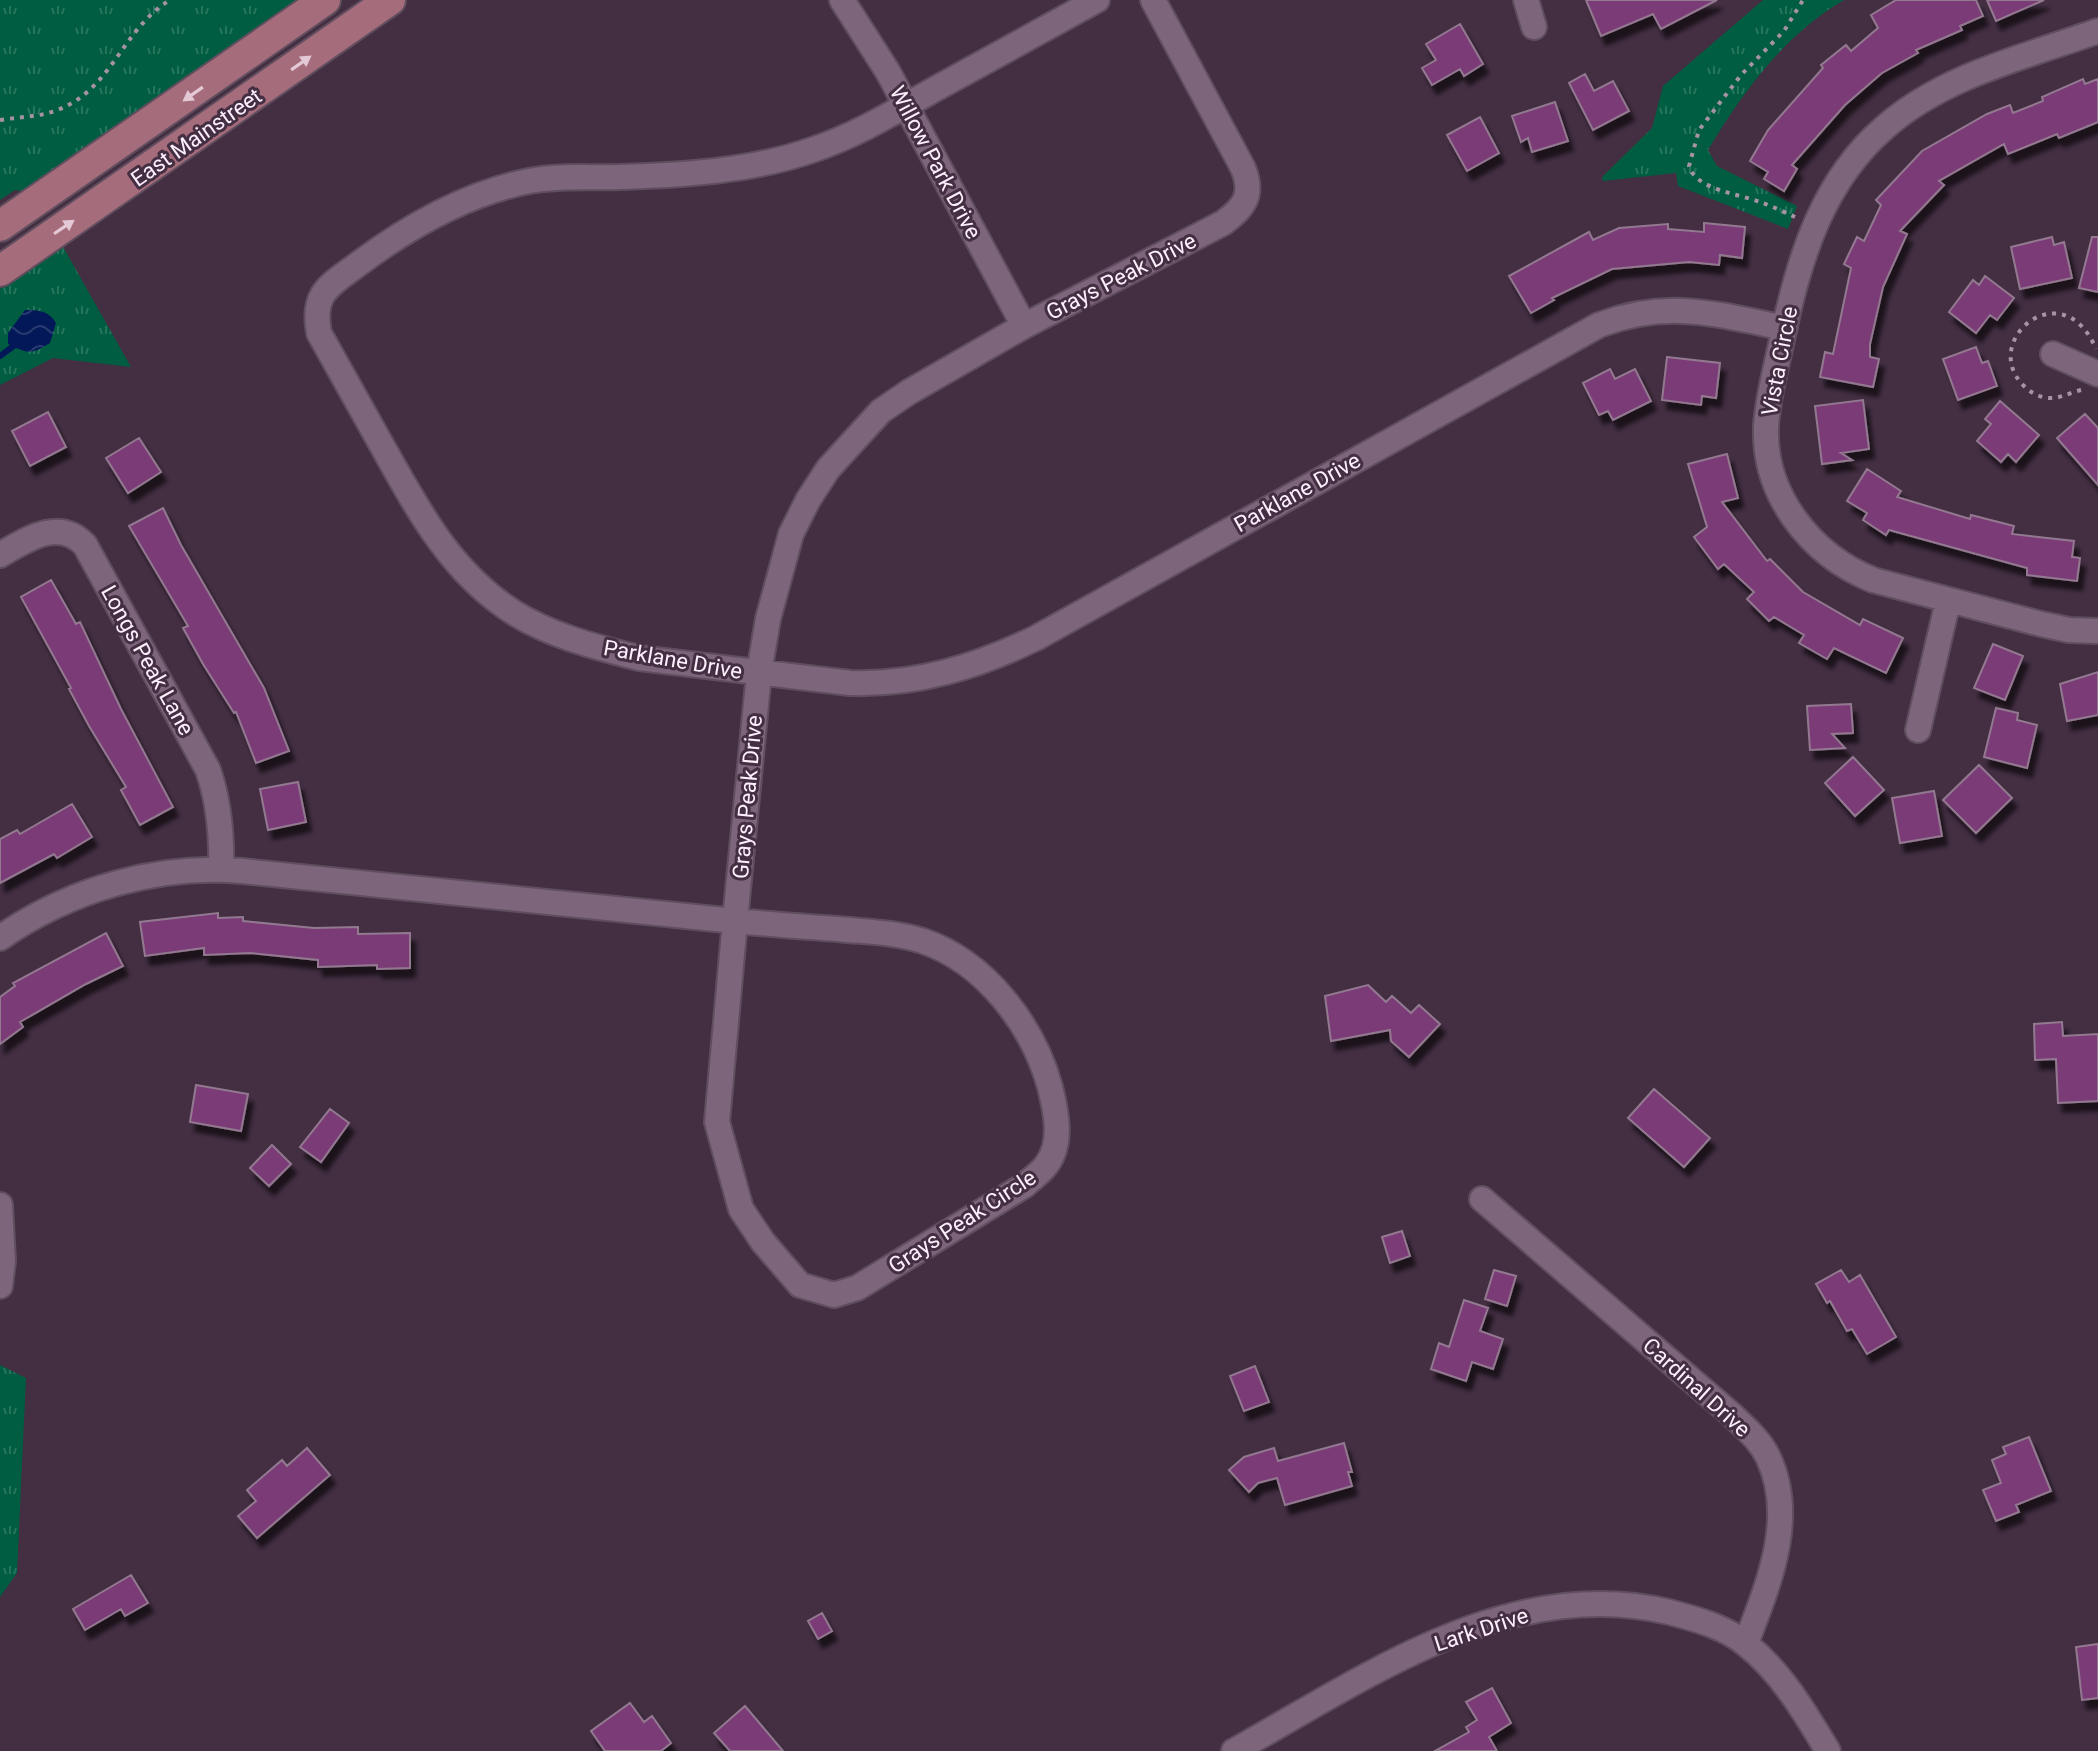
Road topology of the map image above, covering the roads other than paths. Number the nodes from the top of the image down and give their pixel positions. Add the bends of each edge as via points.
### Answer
1 (325, 0) edge
2 (390, 0) edge
3 (842, 0) edge
4 (1097, 0) edge
5 (1153, 0) edge
6 (1526, 0) edge
7 (1534, 27) dead end
8 (2098, 31) edge
9 (906, 106) junction
10 (0, 226) edge
11 (0, 271) edge
12 (1024, 326) junction
13 (1785, 328) junction
14 (2053, 354) dead end
15 (2098, 374) edge
16 (0, 555) edge
17 (1948, 601) junction
18 (2098, 631) edge
19 (759, 673) junction
20 (1918, 730) dead end
21 (221, 869) junction
22 (735, 921) junction
23 (0, 938) edge
24 (1482, 1199) dead end
25 (0, 1205) edge
26 (0, 1286) edge
27 (1746, 1643) junction
28 (1234, 1751) edge
29 (1828, 1751) edge

1 -> 10 main road, East Mainstreet
11 -> 2 main road, East Mainstreet
3 - 9 street, Willow Park Drive
4 - 9 street, Parklane Drive
5 - 12 street, Grays Peak Drive via 1243,168 1247,195 1240,211 1223,223
6 - 7 street
8 - 13 street, Vista Circle via 1952,83 1883,128 1855,158 1819,214
9 - 12 street, Willow Park Drive
9 - 19 street, Parklane Drive via 848,138 768,164 528,181 479,196 448,207 370,256 332,284 317,304 319,333 414,504 431,532 483,590 542,627 593,646 639,658
12 - 19 street, Grays Peak Drive via 881,411 828,469 791,534
13 - 17 street, Vista Circle via 1766,436 1770,463 1791,514 1814,542 1852,570
13 - 19 street, Parklane Drive via 1678,309 1618,318 1579,334 1000,655 884,684
14 - 15 street
16 - 21 street, Longs Peak Lane via 68,523 85,545 208,770 217,801
17 - 18 street, Vista Circle via 2069,630
17 - 20 street
19 - 22 street, Grays Peak Drive
21 - 22 street
21 - 23 street via 104,887 40,913
22 - 22 street, Grays Peak Circle via 717,1122 741,1209 800,1285 834,1295 857,1288 1025,1185 1047,1164 1057,1136 1044,1065 991,984 953,955 921,941 877,932
24 - 27 street, Cardinal Drive via 1732,1415 1767,1455 1780,1498 1781,1523
25 - 26 street
27 - 28 street, Lark Drive via 1706,1622 1626,1605 1573,1605 1509,1615 1425,1647
27 - 29 street via 1789,1691

